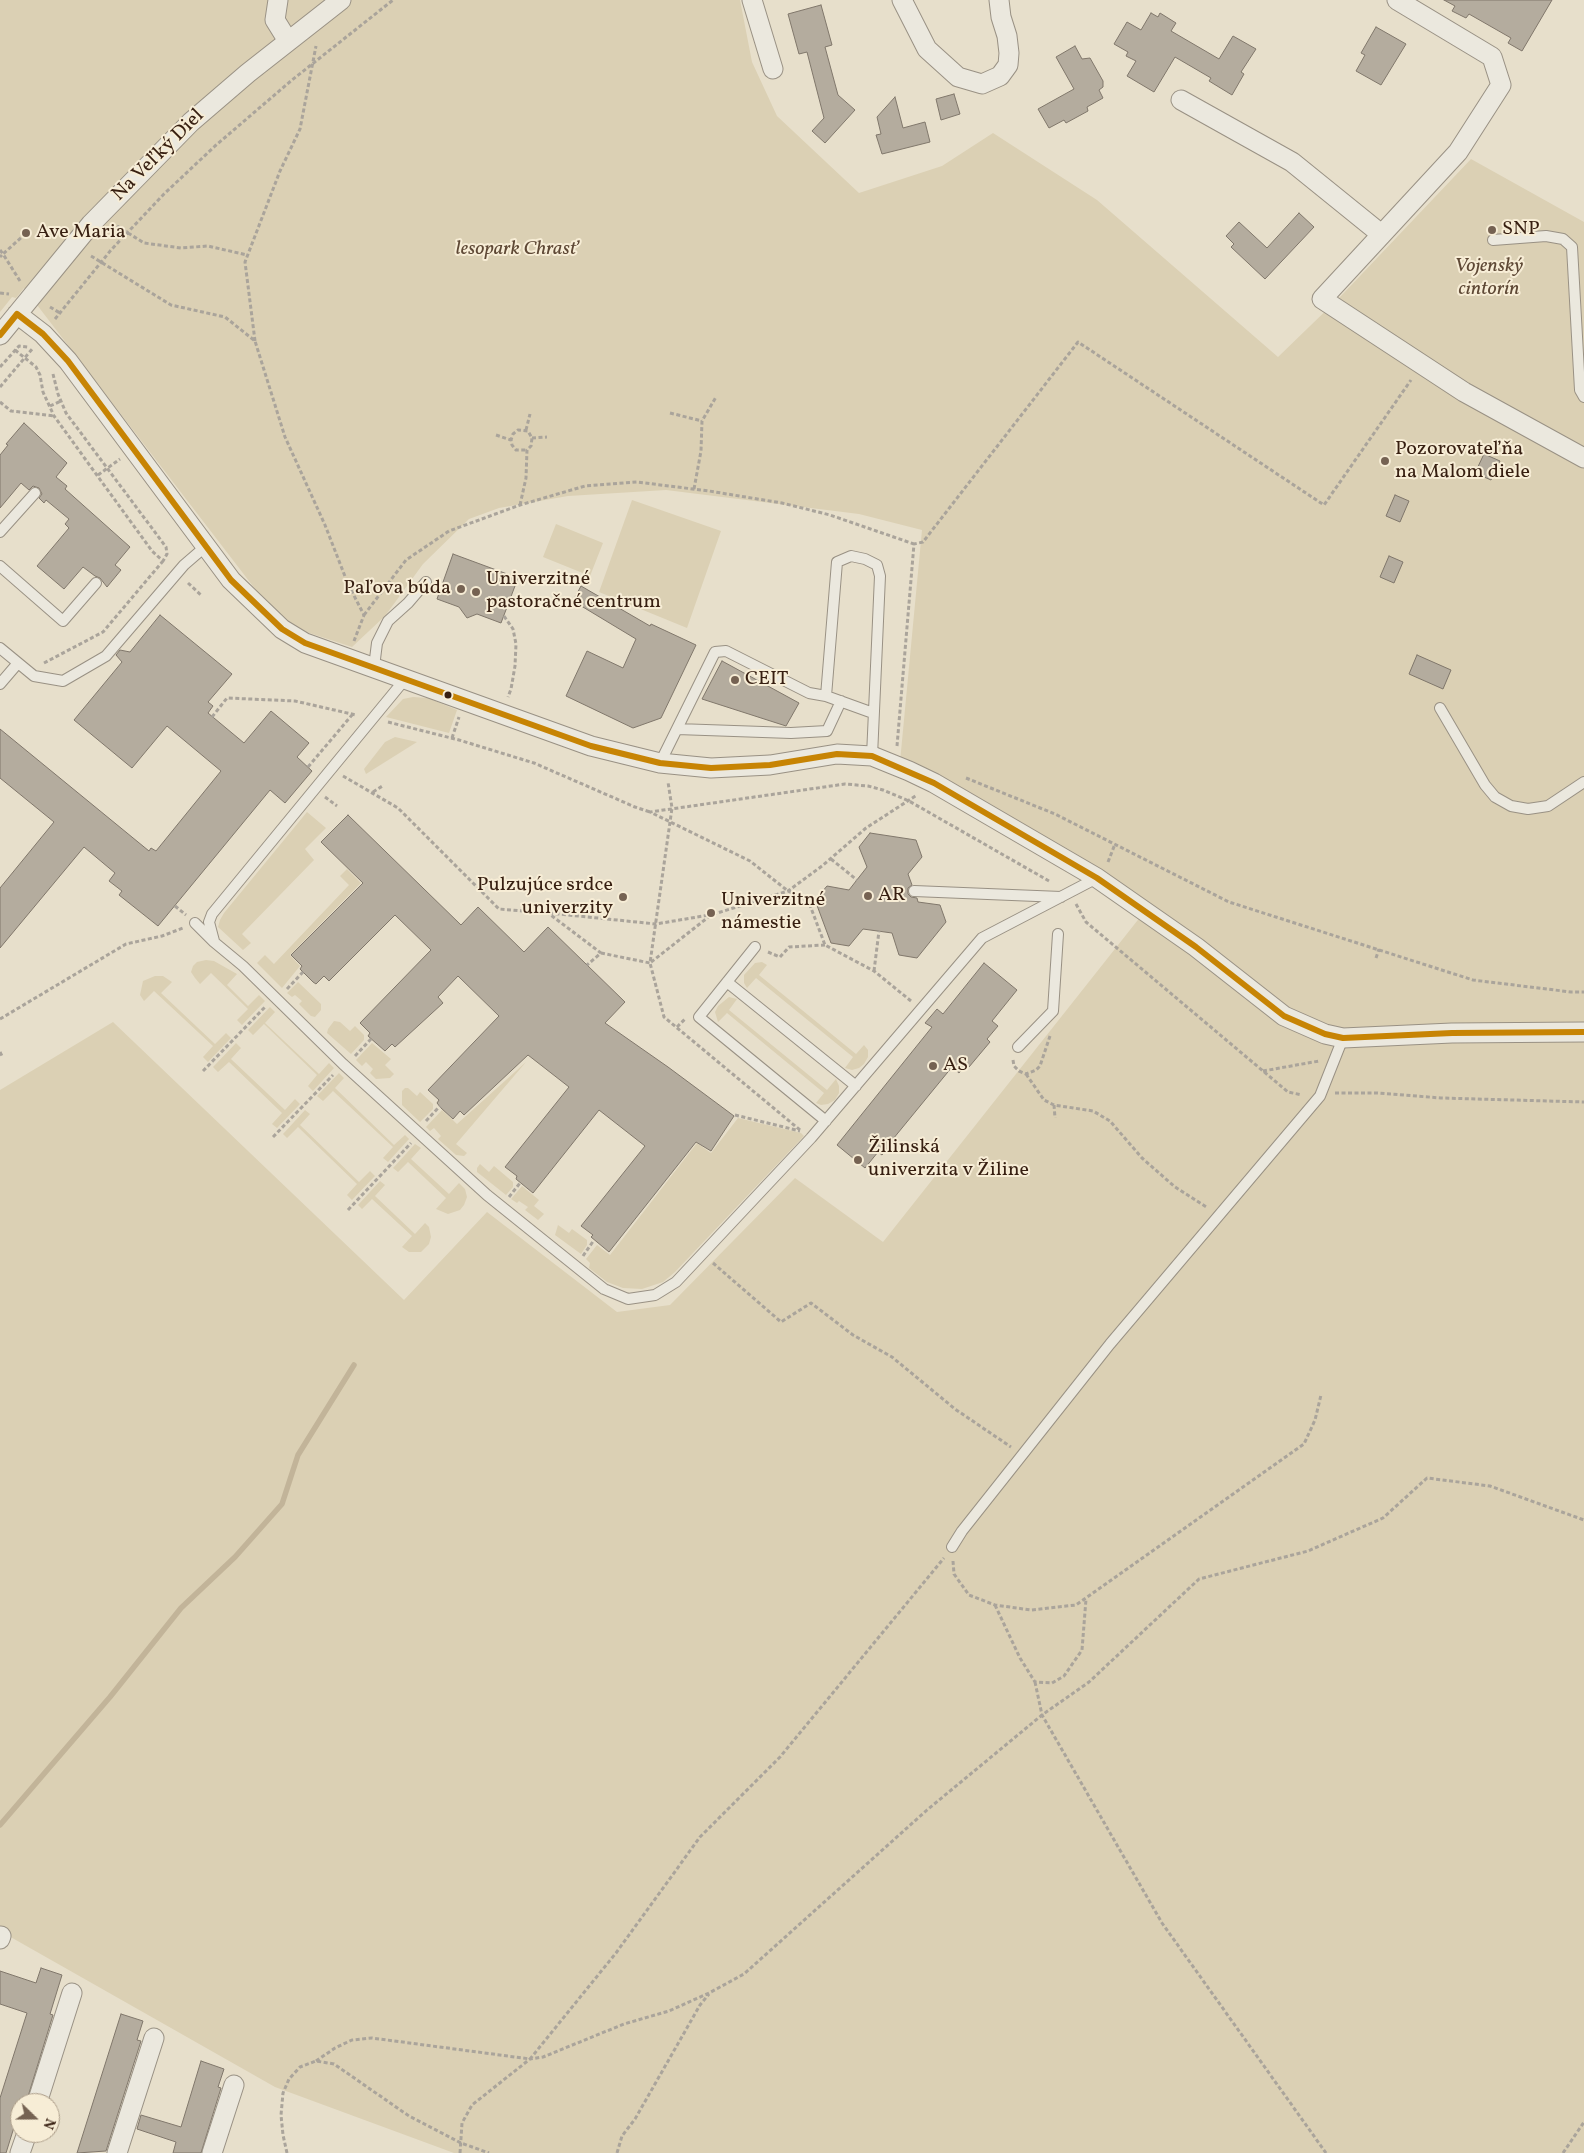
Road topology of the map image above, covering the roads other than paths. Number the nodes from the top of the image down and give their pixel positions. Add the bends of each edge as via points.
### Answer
1 (278, 0) edge
2 (341, 0) edge
3 (752, 0) edge
4 (902, 0) edge
5 (999, 0) edge
6 (1397, 0) edge
7 (288, 41) junction
8 (773, 69) dead end
9 (1181, 100) dead end
10 (1381, 234) junction
11 (1493, 240) dead end
12 (17, 314) junction
13 (0, 335) edge
14 (1584, 397) edge
15 (1584, 458) edge
16 (35, 493) dead end
17 (0, 532) edge
18 (206, 546) junction
19 (0, 566) edge
20 (426, 582) dead end
21 (96, 583) dead end
22 (0, 648) edge
23 (18, 663) junction
24 (374, 667) junction
25 (406, 678) junction
26 (0, 684) edge
27 (826, 696) junction
28 (841, 701) junction
29 (1440, 708) dead end
30 (872, 713) junction
31 (677, 729) junction
32 (872, 756) junction
33 (663, 764) junction
34 (1584, 782) edge
35 (1097, 878) junction
36 (914, 891) dead end
37 (1066, 895) junction
38 (195, 923) road end
39 (1058, 934) dead end
40 (214, 942) junction
41 (755, 947) road end
42 (727, 982) junction
43 (1584, 1032) edge
44 (1343, 1038) junction
45 (1018, 1048) dead end
46 (856, 1086) junction
47 (826, 1121) junction
48 (952, 1548) road end
49 (72, 1993) dead end
50 (154, 2038) dead end
51 (234, 2085) dead end
52 (40, 2093) edge
53 (117, 2153) edge
54 (212, 2153) edge

1 - 7 street via 275,20
2 - 7 street, Na Veľký Diel
3 - 8 street
4 - 5 street via 927,49 958,77 982,84 1000,76 1008,65 1007,36 1000,17
6 - 10 street via 1492,57 1501,85 1458,152
7 - 12 street, Na Veľký Diel via 191,122 141,172 92,224
9 - 10 street via 1292,162
10 - 15 street via 1322,299 1464,392
11 - 14 lane via 1546,236 1563,238 1572,247 1580,390
12 - 13 street, Na Veľký Diel
12 - 18 street via 38,341 68,361
16 - 17 lane
18 - 23 lane via 184,565 106,656 63,682 34,676
18 - 24 street via 231,580 282,629 305,643
19 - 21 lane via 63,621
20 - 24 lane via 388,621 377,643
22 - 23 lane
23 - 26 lane
24 - 25 street
25 - 33 street via 591,746
25 - 40 lane via 212,914 209,922
27 - 28 lane
27 - 30 lane via 836,562 851,556 865,559 877,566 880,576
27 - 31 lane via 809,693 726,651 715,652
28 - 30 lane
28 - 31 lane via 827,731
29 - 34 lane via 1485,785 1495,797 1511,806 1528,809 1548,806
30 - 32 lane
31 - 33 lane
32 - 33 street via 837,754 770,765 711,768
32 - 35 street via 934,784
35 - 37 lane
35 - 44 street via 1196,947 1284,1016 1325,1034
36 - 37 lane
37 - 46 lane via 982,938
38 - 40 lane
39 - 45 lane via 1053,1011
40 - 47 lane via 343,1064 525,1227 604,1289 628,1299 655,1296 676,1282 807,1135
41 - 42 lane
42 - 46 lane
42 - 47 lane via 699,1017
43 - 44 street
44 - 48 lane via 1320,1096 1110,1344 962,1531
46 - 47 lane
49 - 52 street
50 - 53 street
51 - 54 street

